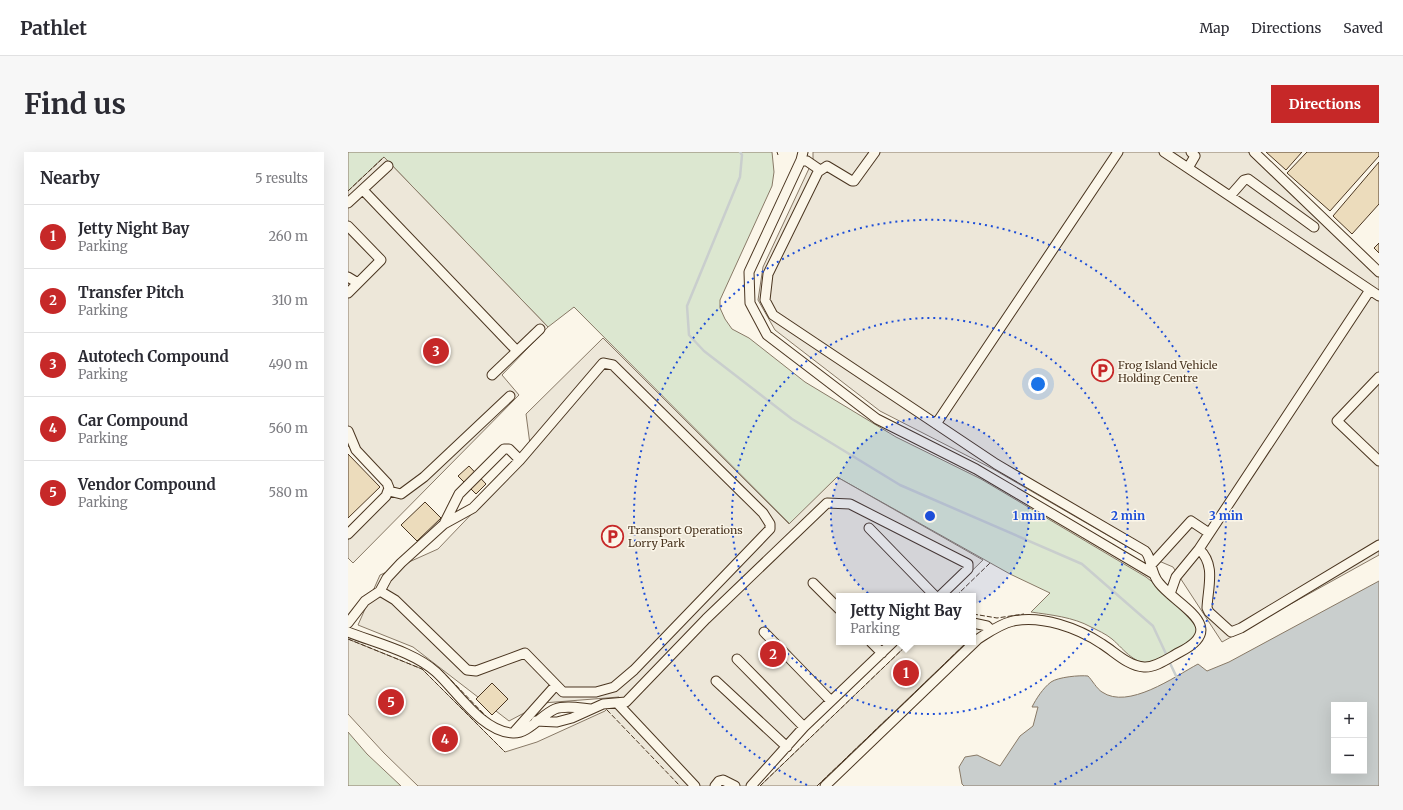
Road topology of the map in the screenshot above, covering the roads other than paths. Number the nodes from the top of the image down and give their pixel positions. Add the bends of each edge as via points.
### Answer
1 (874, 152) edge
2 (1118, 152) edge
3 (1164, 152) edge
4 (1191, 152) edge
5 (1254, 152) edge
6 (802, 156) edge
7 (388, 166) dead end
8 (1188, 168) junction
9 (820, 170) junction
10 (363, 190) junction
11 (1230, 196) junction
12 (350, 201) edge
13 (348, 226) edge
14 (1314, 227) dead end
15 (1379, 272) edge
16 (348, 277) edge
17 (358, 283) junction
18 (1370, 290) junction
19 (348, 293) edge
20 (1379, 296) edge
21 (540, 329) dead end
22 (517, 351) junction
23 (492, 375) dead end
24 (1379, 378) edge
25 (510, 396) dead end
26 (936, 424) junction
27 (348, 431) edge
28 (520, 460) junction
29 (1379, 461) edge
30 (389, 491) junction
31 (444, 524) junction
32 (869, 528) dead end
33 (1209, 533) junction
34 (348, 534) edge
35 (1379, 545) edge
36 (1199, 549) junction
37 (1152, 569) junction
38 (813, 583) dead end
39 (380, 591) junction
40 (932, 593) edge
41 (943, 593) edge
42 (1170, 594) junction
43 (836, 607) edge
44 (348, 623) edge
45 (976, 624) edge
46 (991, 630) junction
47 (348, 632) edge
48 (764, 632) dead end
49 (976, 641) edge
50 (874, 645) edge
51 (890, 645) edge
52 (972, 645) edge
53 (882, 653) junction
54 (736, 659) dead end
55 (716, 682) dead end
56 (556, 685) junction
57 (831, 701) junction
58 (618, 704) junction
59 (591, 709) junction
60 (536, 721) junction
61 (804, 727) junction
62 (513, 733) junction
63 (787, 747) junction
64 (695, 786) edge
65 (715, 786) edge
66 (734, 786) edge
67 (751, 786) edge
68 (825, 786) edge

1 - 9 street via 852,182 827,166
2 - 26 street
3 - 8 street
4 - 8 street via 1195,158
5 - 15 street
6 - 9 street
6 - 37 street via 749,272 750,303 767,335 877,419 976,469
7 - 10 street
8 - 11 street
9 - 26 street via 768,274 765,300 768,308 781,322
10 - 12 street
10 - 22 street
11 - 14 street via 1244,180 1248,179
11 - 18 street
13 - 17 street via 381,260
16 - 17 street
17 - 19 street
18 - 20 street
18 - 33 street
21 - 22 street
22 - 23 street
24 - 29 street via 1337,421
25 - 30 street via 424,478 401,494
26 - 37 street via 996,464 1145,551 1149,554
27 - 30 street via 356,450 387,483
28 - 31 street via 473,508
28 - 31 street via 509,449 504,449 459,494
28 - 56 street via 603,363 613,365 763,513 770,524 770,529 682,621 614,687 596,692 563,692
30 - 34 street
31 - 39 street via 401,563 387,578
32 - 40 street
33 - 36 street
33 - 37 street via 1191,521
35 - 36 street via 1231,632 1207,608 1210,569 1206,556
36 - 42 street via 1176,577
37 - 42 street via 1159,584
38 - 43 street
39 - 44 street via 365,601
39 - 56 street via 395,600 467,670 476,671 524,653
41 - 58 street via 968,569 968,564 850,504 827,503 706,619 630,699
42 - 46 street via 1188,609 1201,626 1202,633 1199,640 1185,650 1146,667 1134,664 1085,634 1062,625 1026,620 1013,621
45 - 46 street via 987,626
46 - 49 street
47 - 62 street via 424,663 484,721
48 - 57 street
50 - 53 street
51 - 53 street
52 - 68 street
53 - 57 street
54 - 61 street
55 - 63 street
56 - 62 street
57 - 61 street
58 - 59 street via 603,704
58 - 64 street
59 - 60 street via 557,722
59 - 60 street via 554,709
60 - 62 street
61 - 63 street
63 - 67 street
65 - 66 street via 723,780

